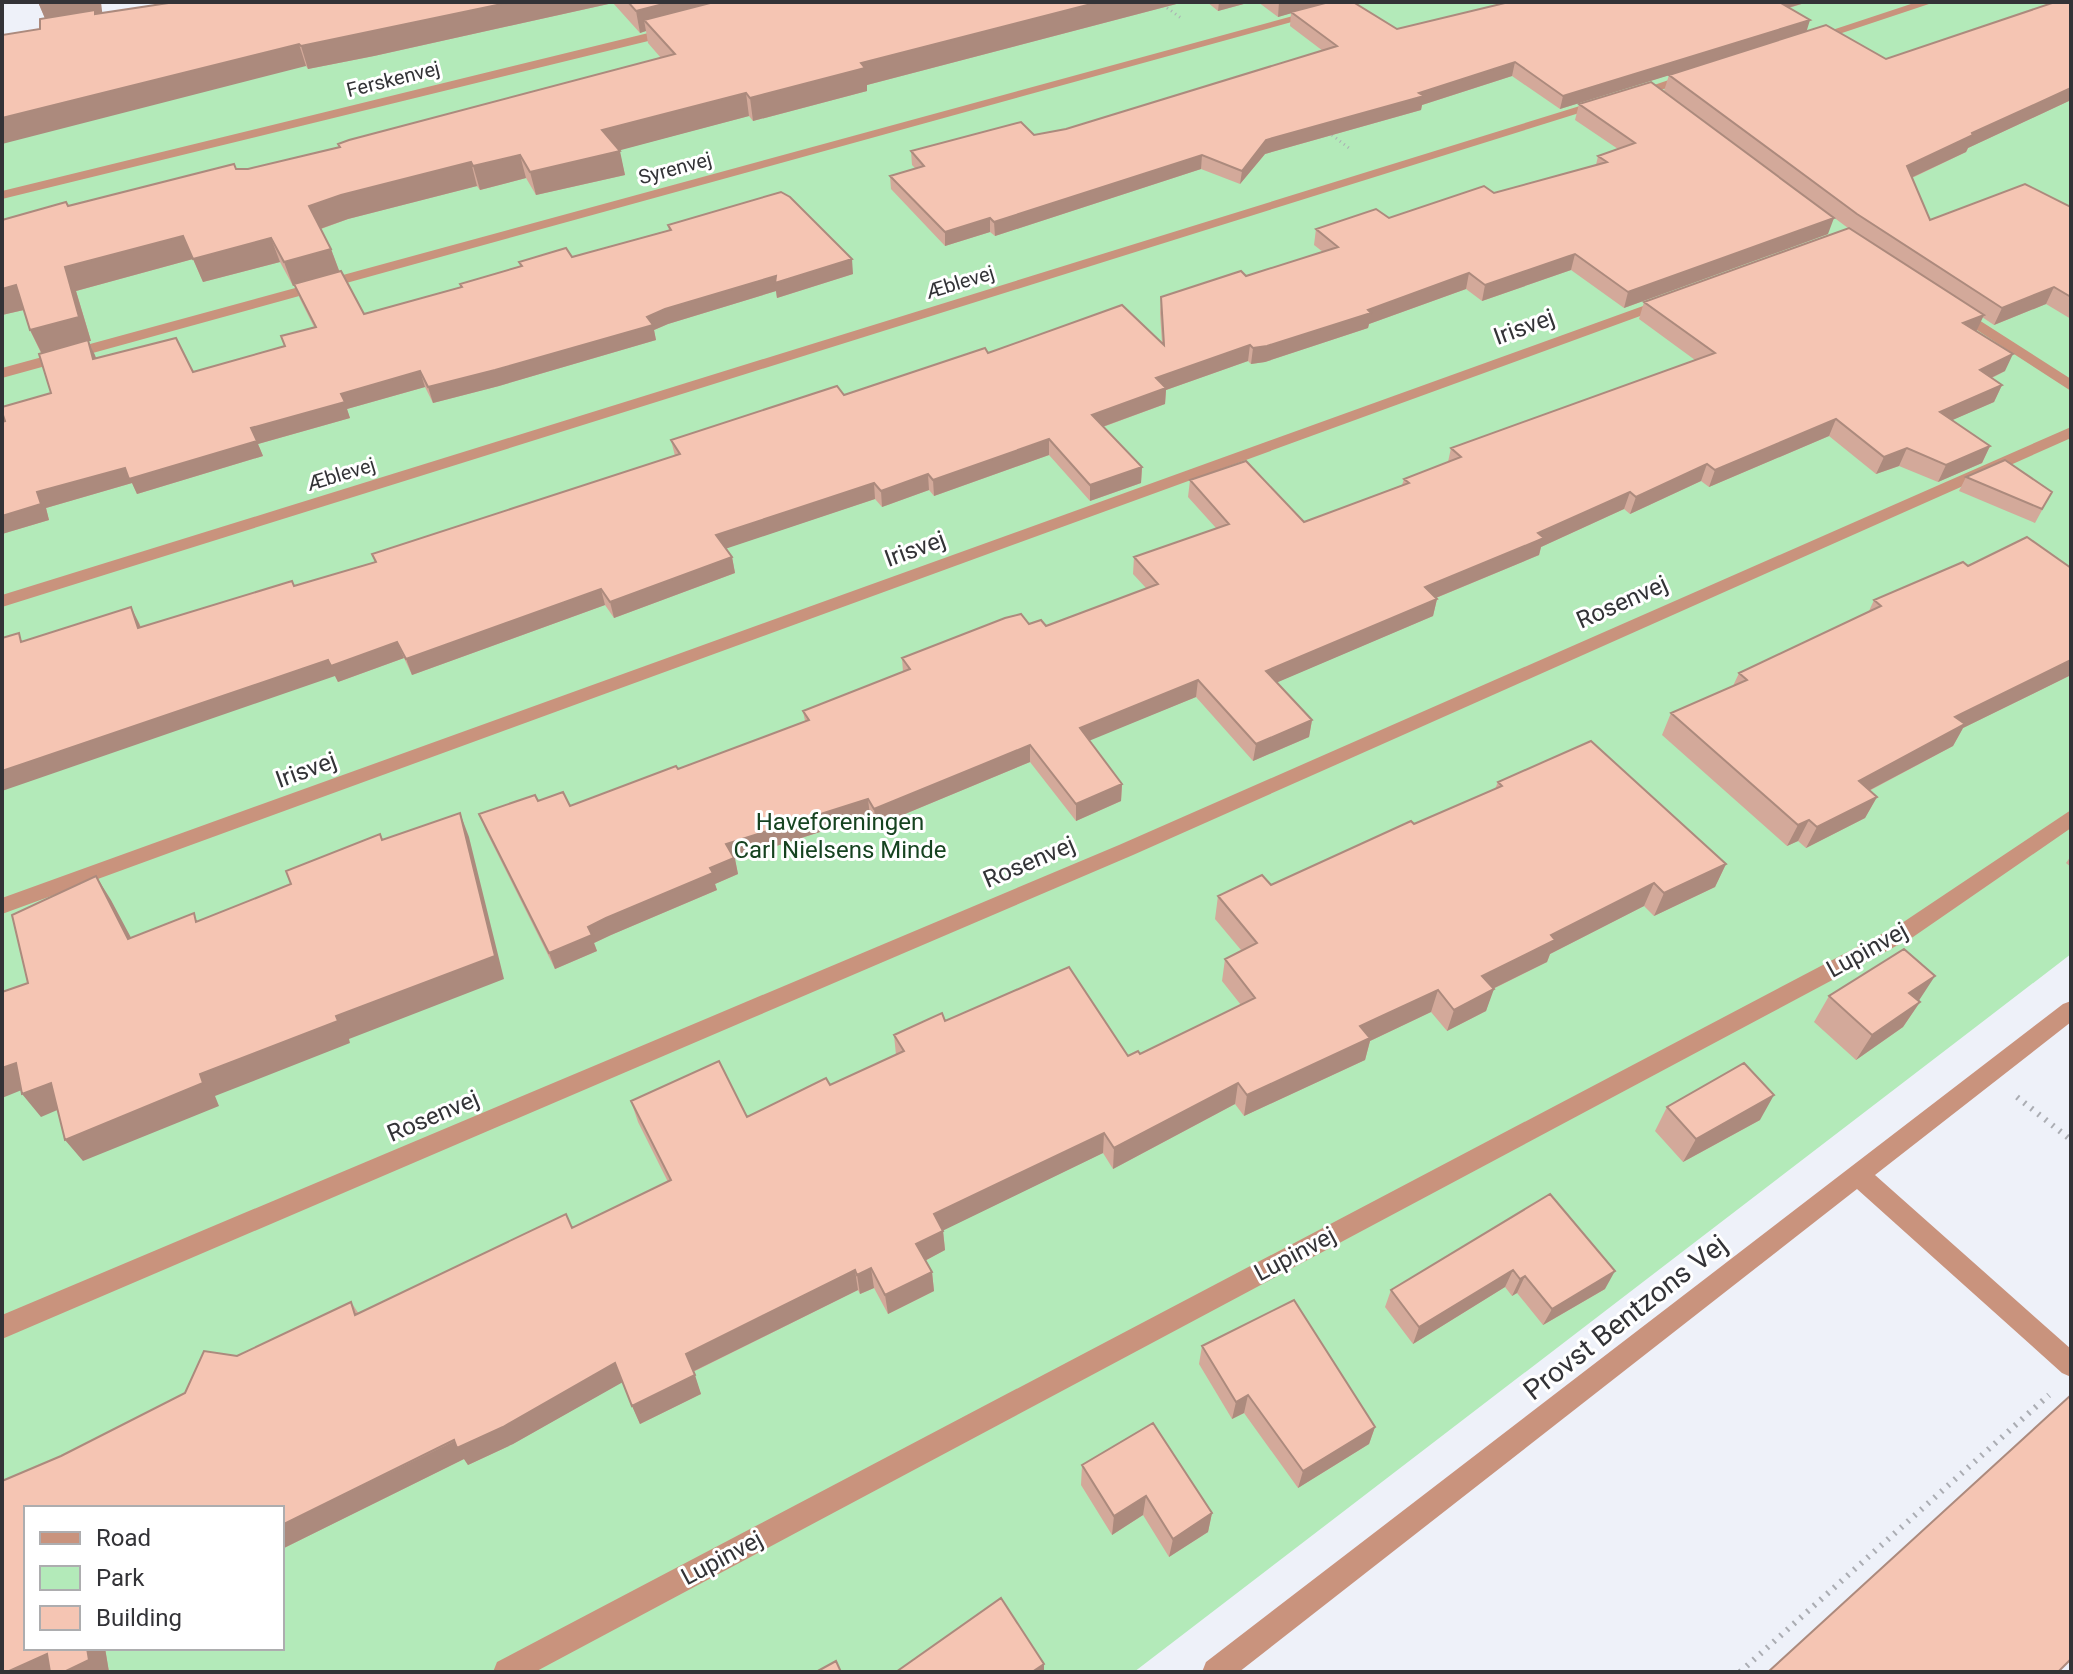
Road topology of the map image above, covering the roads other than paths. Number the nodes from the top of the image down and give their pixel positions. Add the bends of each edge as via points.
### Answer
1 (1358, 2) edge
2 (1929, 2) edge
3 (685, 28) edge
4 (1796, 43) edge
5 (1707, 71) edge
6 (2, 195) edge
7 (1680, 296) edge
8 (1947, 304) edge
9 (2, 373) edge
10 (2071, 386) edge
11 (2071, 432) edge
12 (2, 601) edge
13 (2071, 818) edge
14 (2, 906) edge
15 (2071, 1010) edge
16 (1858, 1175) junction
17 (2, 1327) edge
18 (2065, 1376) edge
19 (507, 1672) edge
20 (1216, 1672) edge

1 - 9 street, Syrenvej
2 - 4 street
3 - 6 street, Ferskenvej
5 - 12 street, Æblevej via 1654,94 1381,172
7 - 14 street, Irisvej
8 - 10 street
11 - 17 street, Rosenvej via 1126,850
13 - 19 street, Lupinvej via 1906,931
15 - 16 street, Provst Bentzons Vej
16 - 18 street
16 - 20 street, Provst Bentzons Vej

